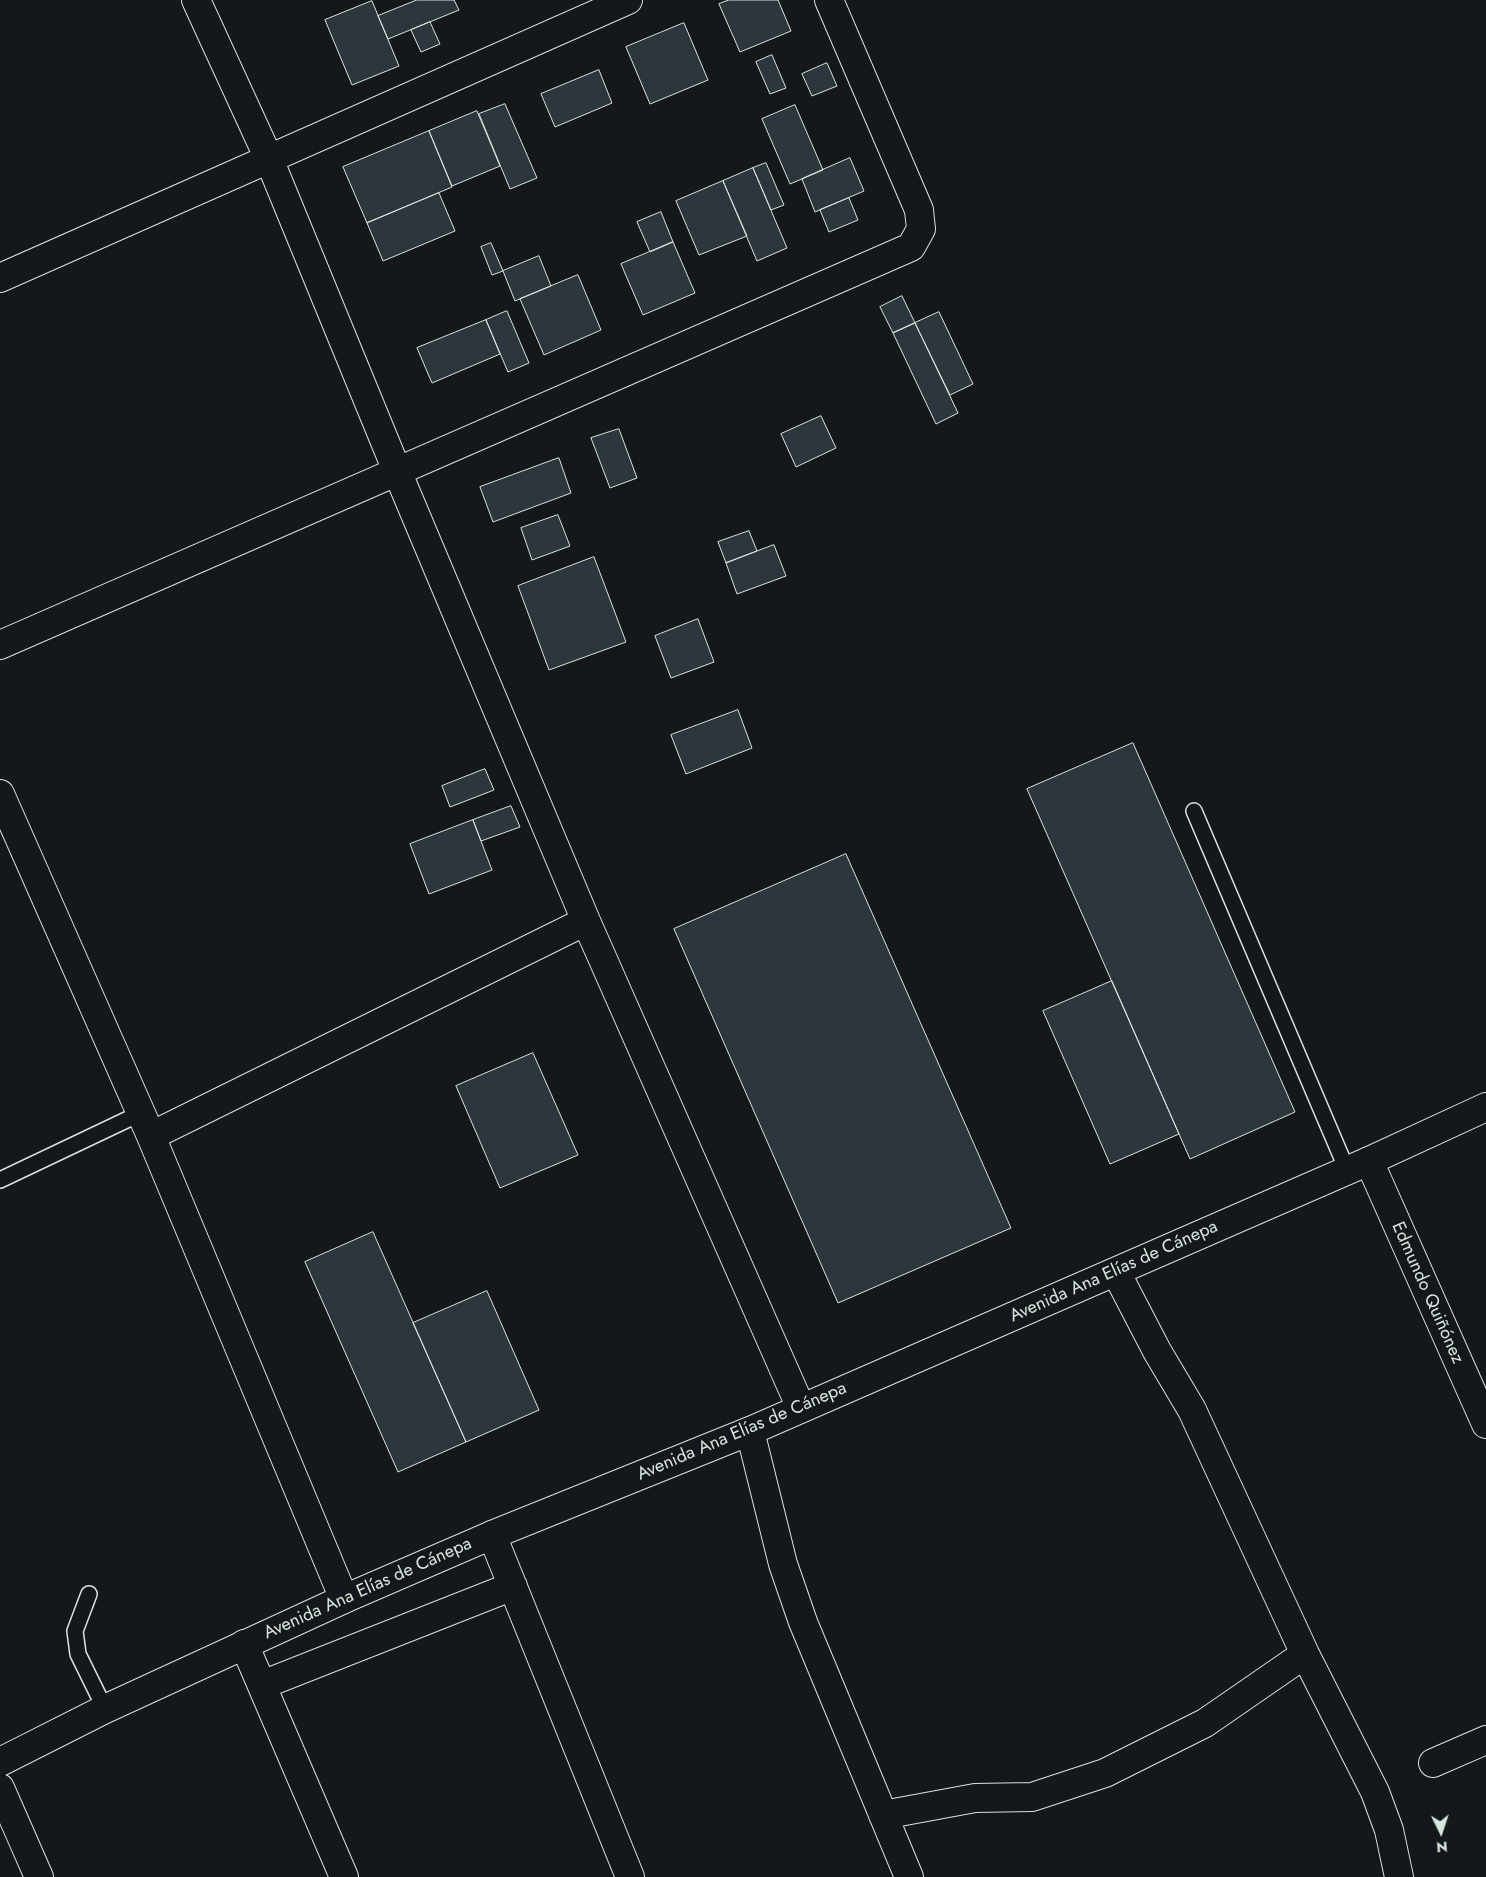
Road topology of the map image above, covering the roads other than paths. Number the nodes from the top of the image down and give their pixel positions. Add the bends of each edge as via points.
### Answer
1 (196, 0) edge
2 (628, 0) edge
3 (829, 0) edge
4 (269, 159) junction
5 (0, 278) edge
6 (397, 471) junction
7 (0, 645) edge
8 (0, 794) edge
9 (1194, 811) dead end
10 (586, 921) junction
11 (1486, 1107) edge
12 (146, 1124) junction
13 (1358, 1165) junction
14 (0, 1180) edge
15 (1116, 1272) junction
16 (801, 1408) junction
17 (1486, 1424) edge
18 (750, 1431) junction
19 (492, 1535) junction
20 (514, 1586) junction
21 (88, 1594) dead end
22 (344, 1598) junction
23 (244, 1644) junction
24 (1305, 1654) junction
25 (262, 1685) junction
26 (105, 1709) junction
27 (1486, 1740) edge
28 (0, 1762) edge
29 (1434, 1763) dead end
30 (0, 1788) edge
31 (883, 1815) junction
32 (39, 1877) edge
33 (344, 1877) edge
34 (630, 1877) edge
35 (908, 1877) edge
36 (1399, 1877) edge

1 - 4 street
2 - 4 street
3 - 6 street via 919,210 921,229 912,247
4 - 5 street
4 - 6 street
6 - 7 street
6 - 10 street
8 - 12 street
9 - 13 lane
10 - 12 street
10 - 16 street
11 - 13 street, Avenida Ana Elías de Cánepa
12 - 14 lane
12 - 22 street
13 - 15 street, Avenida Ana Elías de Cánepa
13 - 17 street, Edmundo Quiñónez
15 - 16 street, Avenida Ana Elías de Cánepa
15 - 24 street via 1157,1352 1192,1410
16 - 18 street, Avenida Ana Elías de Cánepa
18 - 19 street, Avenida Ana Elías de Cánepa
18 - 31 street via 783,1564 829,1688
19 - 20 street
19 - 22 street, Avenida Ana Elías de Cánepa
20 - 25 street
20 - 34 street
21 - 26 lane via 75,1630 78,1654
22 - 23 street, Avenida Ana Elías de Cánepa
23 - 25 street
23 - 26 street, Avenida Ana Elías de Cánepa
24 - 31 street via 1205,1723 1105,1773 1032,1797 975,1798
24 - 36 street via 1375,1792 1389,1830
25 - 33 street
26 - 28 street, Avenida Ana Elías de Cánepa
27 - 29 street
30 - 32 street
31 - 35 street

